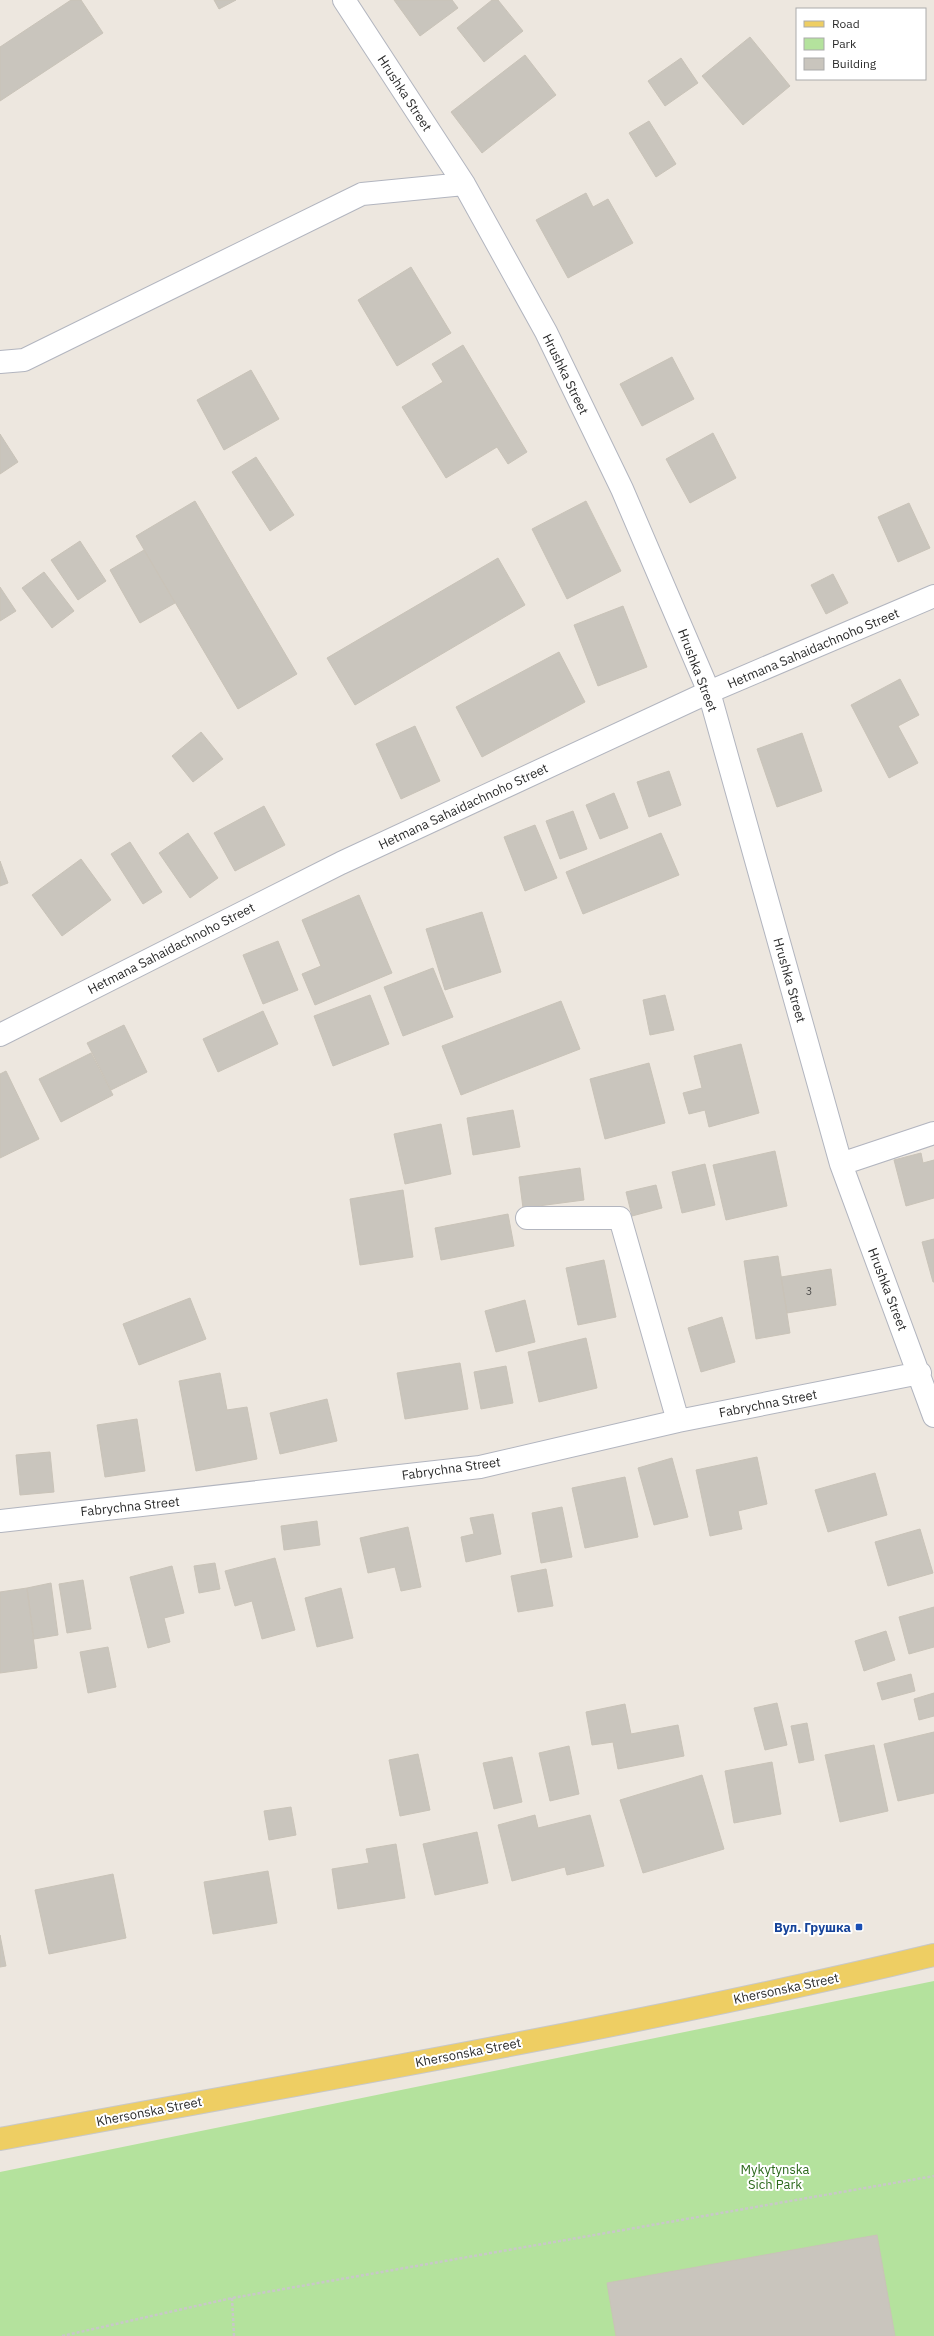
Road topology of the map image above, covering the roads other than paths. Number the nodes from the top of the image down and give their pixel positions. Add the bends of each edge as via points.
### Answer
1 (344, 0) edge
2 (464, 184) junction
3 (0, 362) edge
4 (934, 596) edge
5 (709, 692) junction
6 (0, 1035) edge
7 (934, 1133) edge
8 (841, 1164) junction
9 (527, 1218) dead end
10 (920, 1374) junction
11 (934, 1416) edge
12 (678, 1421) junction
13 (0, 1521) edge
14 (934, 1955) edge
15 (0, 2139) edge

1 - 2 street, Hrushka Street
2 - 3 street via 362,194 24,360
2 - 5 street, Hrushka Street via 546,332 619,482
4 - 5 street, Hetmana Sahaidachnoho Street
5 - 6 street, Hetmana Sahaidachnoho Street via 341,863
5 - 8 street, Hrushka Street
7 - 8 street
8 - 10 street, Hrushka Street
9 - 12 street via 620,1218
10 - 11 street, Hrushka Street
10 - 12 street, Fabrychna Street
12 - 13 street, Fabrychna Street via 480,1467
14 - 15 main road, Khersonska Street via 565,2034

